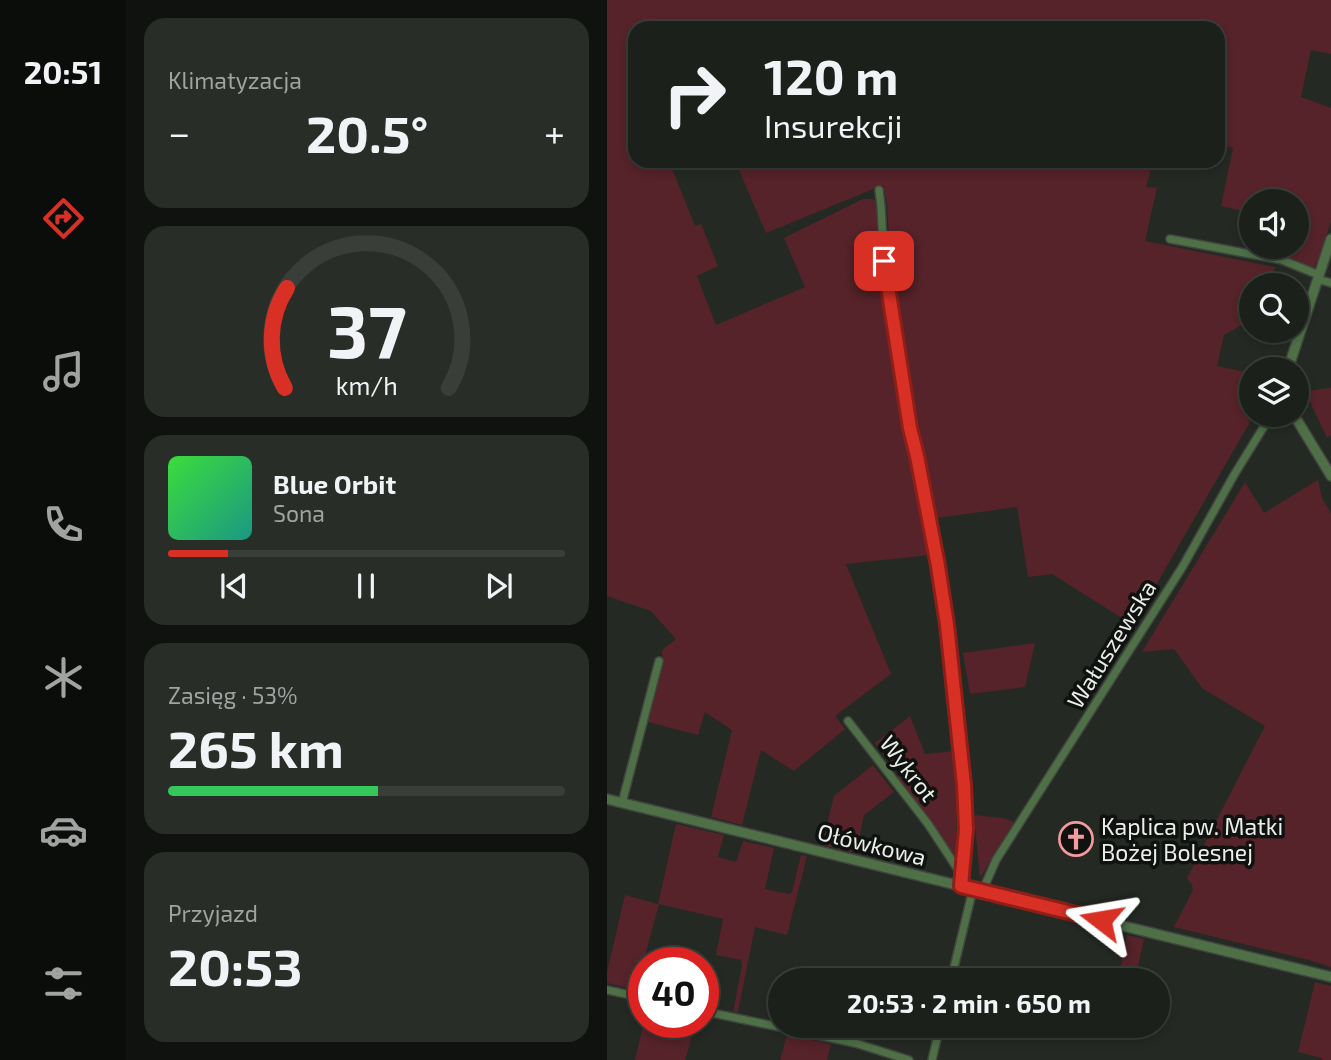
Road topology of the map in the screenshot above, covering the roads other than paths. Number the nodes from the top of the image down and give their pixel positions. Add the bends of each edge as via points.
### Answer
1 (879, 190) dead end
2 (1170, 239) dead end
3 (1331, 239) edge
4 (1318, 277) junction
5 (1331, 283) edge
6 (1292, 357) edge
7 (1263, 427) edge
8 (1301, 427) edge
9 (1331, 476) edge
10 (659, 661) dead end
11 (848, 721) dead end
12 (607, 799) edge
13 (622, 803) junction
14 (962, 874) junction
15 (961, 886) junction
16 (978, 891) junction
17 (955, 968) edge
18 (1331, 977) edge
19 (607, 990) edge
20 (628, 995) edge
21 (719, 1014) edge
22 (937, 1038) edge
23 (909, 1060) edge
24 (932, 1060) edge

1 - 14 street via 886,274 948,638 964,785
2 - 4 street via 1282,260
3 - 4 street
4 - 5 street
4 - 6 street
7 - 16 street, Wałuszewska via 1183,566
8 - 9 street
10 - 13 street
11 - 14 street, Wykrot
12 - 13 street, Ołówkowa
13 - 15 street, Ołówkowa
14 - 15 street
15 - 16 street, Ołówkowa
16 - 17 street, Wałuszewska
16 - 18 street, Ołówkowa
19 - 20 street
21 - 23 street via 855,1043
22 - 24 street

